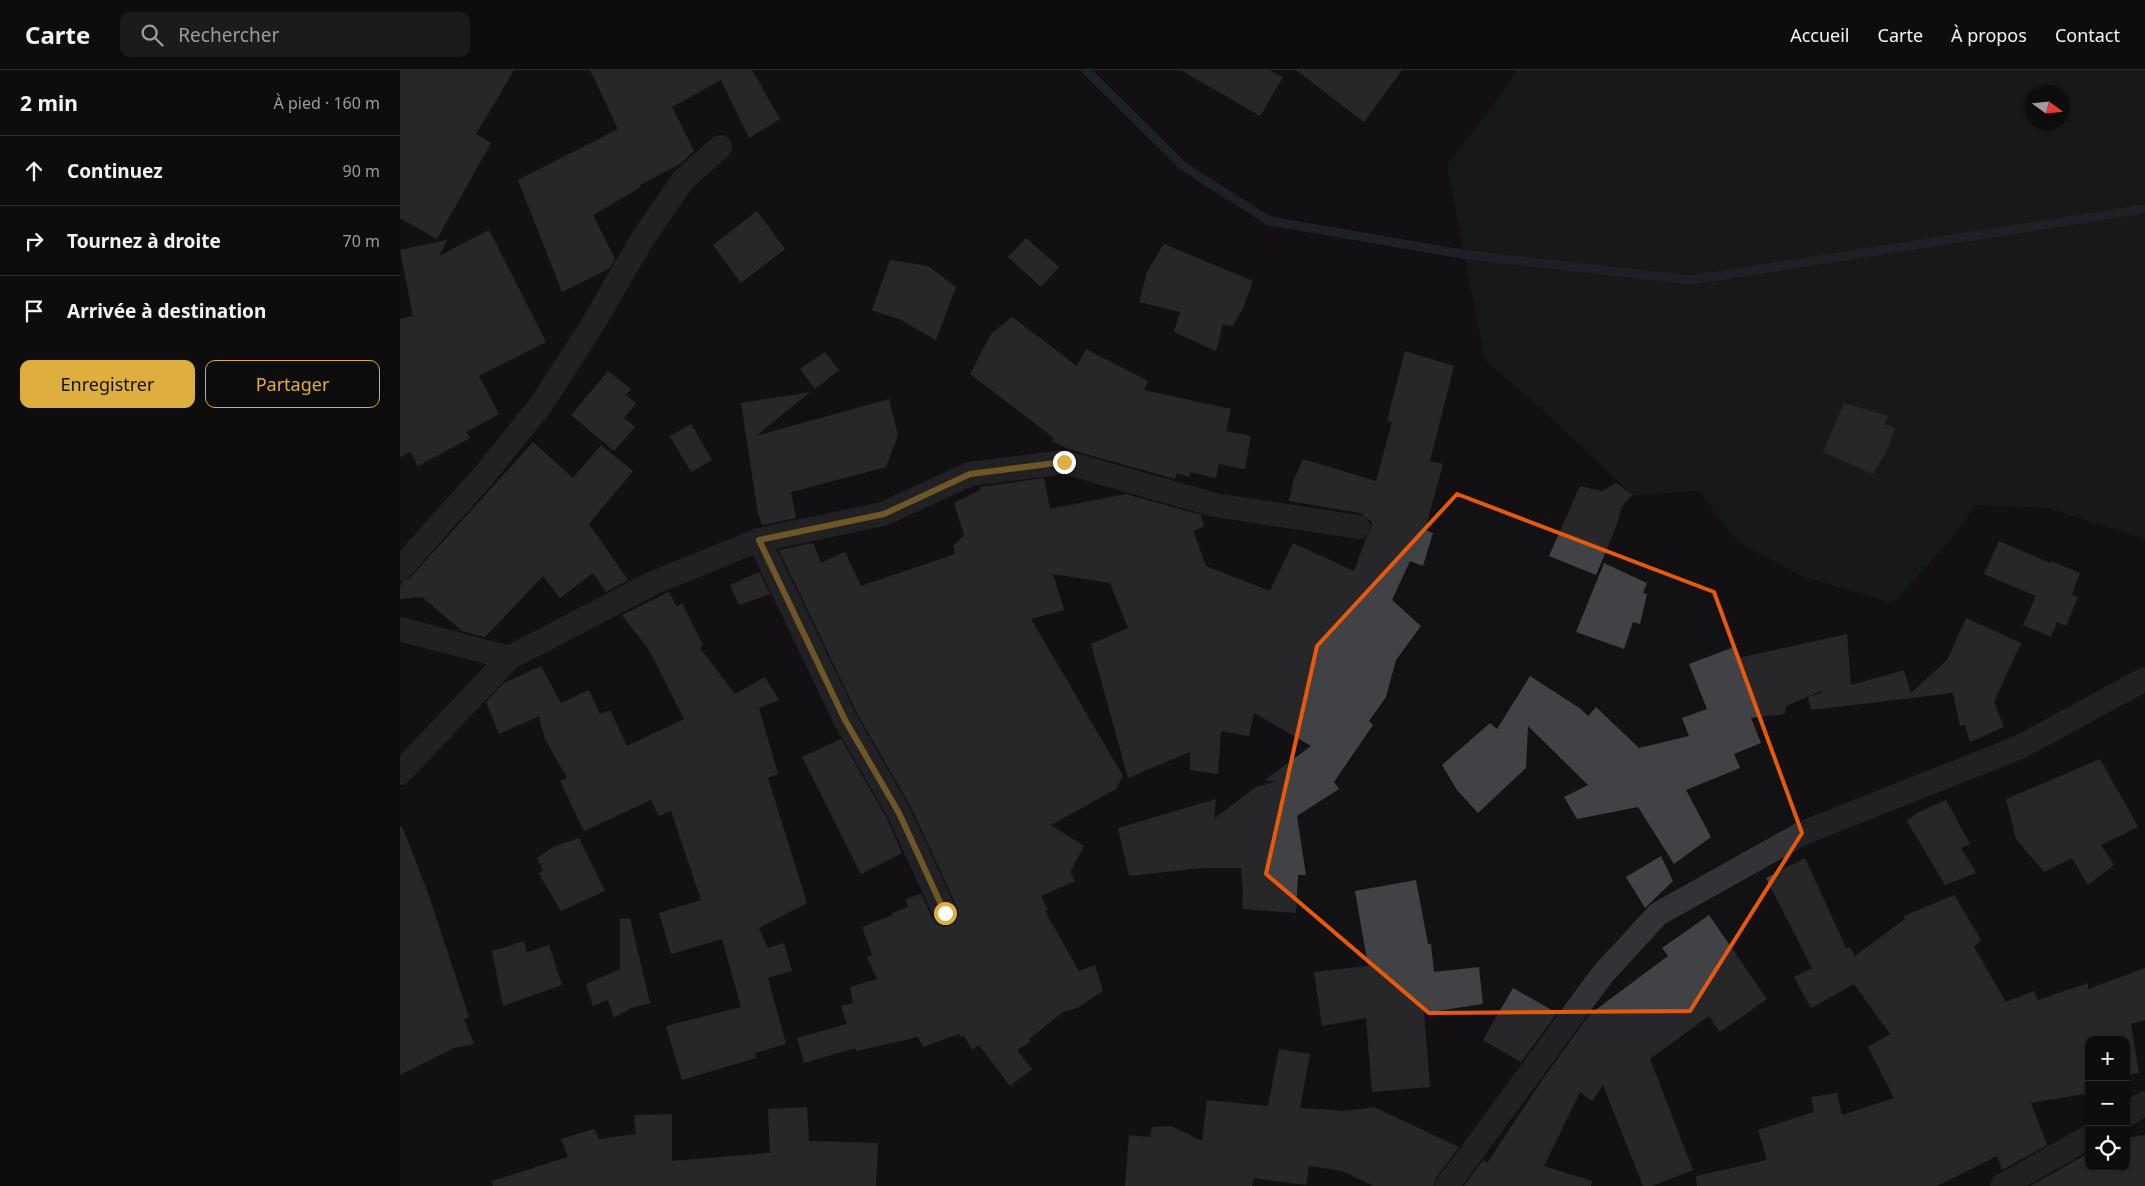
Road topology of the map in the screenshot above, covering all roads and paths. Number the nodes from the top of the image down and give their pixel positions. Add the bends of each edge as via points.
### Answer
1 (720, 147) dead end
2 (1358, 527) dead end
3 (759, 540) junction
4 (400, 569) edge
5 (400, 629) edge
6 (509, 658) junction
7 (2145, 679) edge
8 (400, 772) edge
9 (945, 913) dead end
10 (2145, 1104) edge
11 (2130, 1113) edge
12 (2085, 1139) edge
13 (1447, 1186) edge
14 (2002, 1186) edge

1 - 4 street via 683,180 641,241 540,406 486,473
2 - 3 street via 1215,505 1064,462 970,474 884,514
3 - 6 street via 653,583
3 - 9 street via 845,720 899,813
5 - 6 street
6 - 8 street
7 - 13 street via 2020,747 1803,832 1658,914 1602,975
10 - 11 street
12 - 14 street

